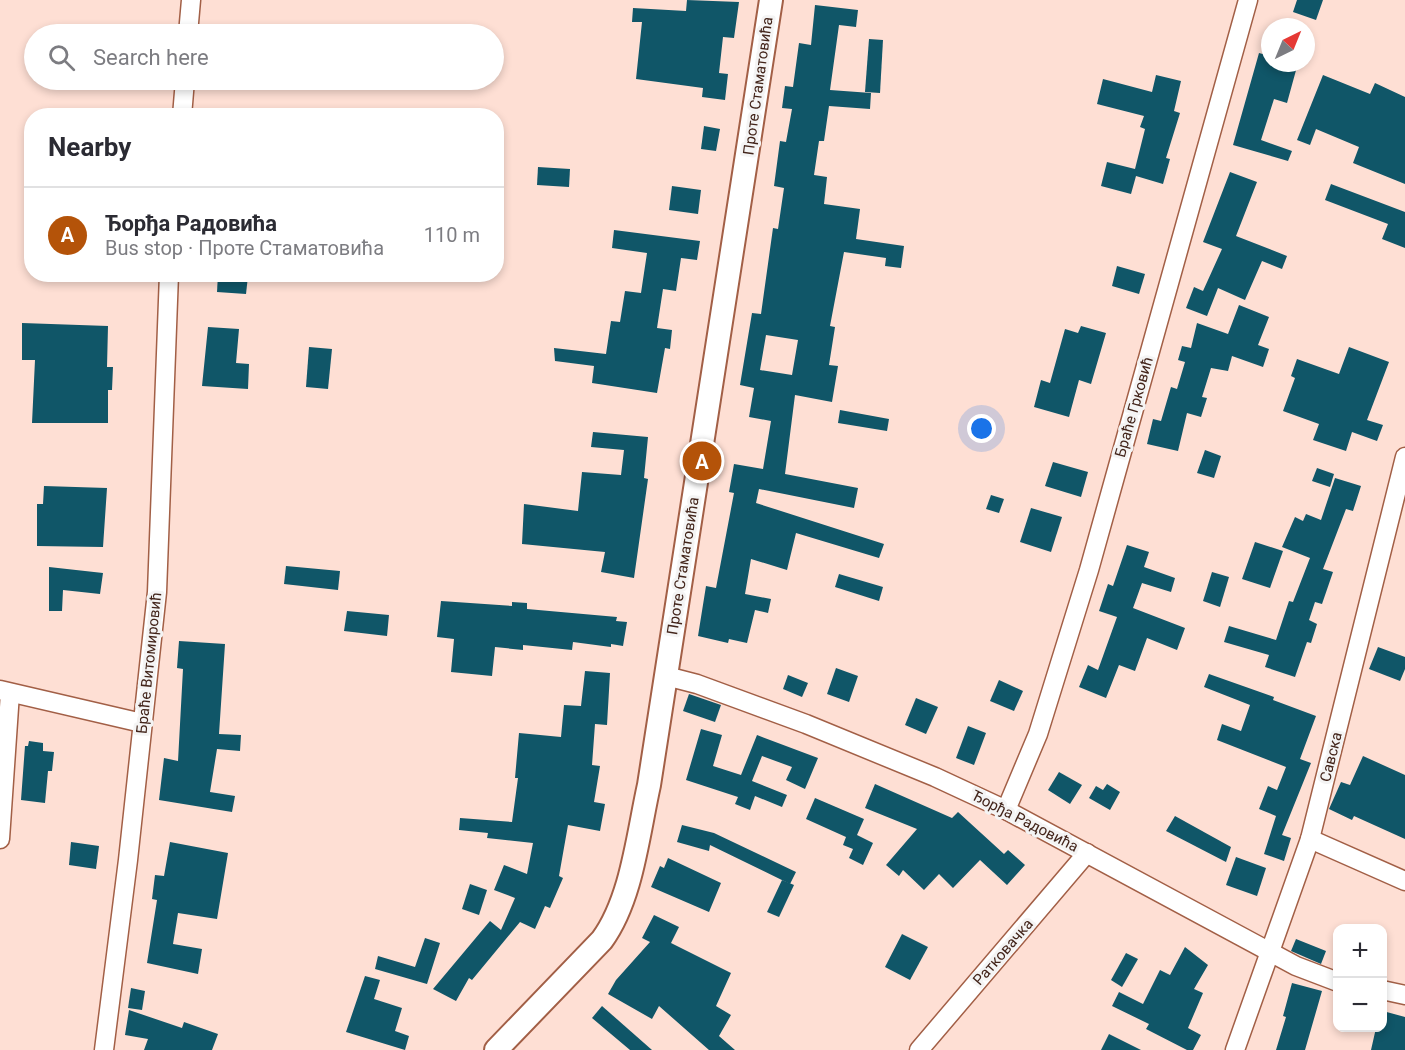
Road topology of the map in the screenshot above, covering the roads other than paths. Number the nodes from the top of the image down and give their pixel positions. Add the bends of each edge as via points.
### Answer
1 (191, 0) edge
2 (771, 0) edge
3 (1248, 0) edge
4 (189, 24) edge
5 (183, 90) edge
6 (182, 108) edge
7 (169, 282) edge
8 (1405, 457) edge
9 (666, 676) junction
10 (5, 692) edge
11 (142, 723) junction
12 (1006, 810) junction
13 (0, 839) edge
14 (1310, 839) junction
15 (1087, 853) junction
16 (1405, 881) edge
17 (1271, 952) junction
18 (1333, 981) edge
19 (1387, 991) edge
20 (1405, 995) edge
21 (104, 1050) edge
22 (496, 1050) edge
23 (919, 1050) edge
24 (1235, 1050) edge

1 - 4 street
2 - 9 street, Проте Стаматовића
3 - 12 street, Браће Грковић via 1089,570 1038,734
5 - 6 street
7 - 11 street, Браће Витомировић via 157,592
8 - 14 street, Савска
9 - 12 street, Ђорђа Радовића via 806,724
9 - 22 street, Проте Стаматовића via 649,785 615,921 579,966
10 - 11 street
10 - 13 street
11 - 21 street, Браће Витомировић
12 - 15 street, Ђорђа Радовића
14 - 16 street
14 - 17 street, Савска
15 - 17 street, Ђорђа Радовића
15 - 23 street, Ратковачка
17 - 18 street, Ђорђа Радовића
17 - 24 street, Савска
19 - 20 street

